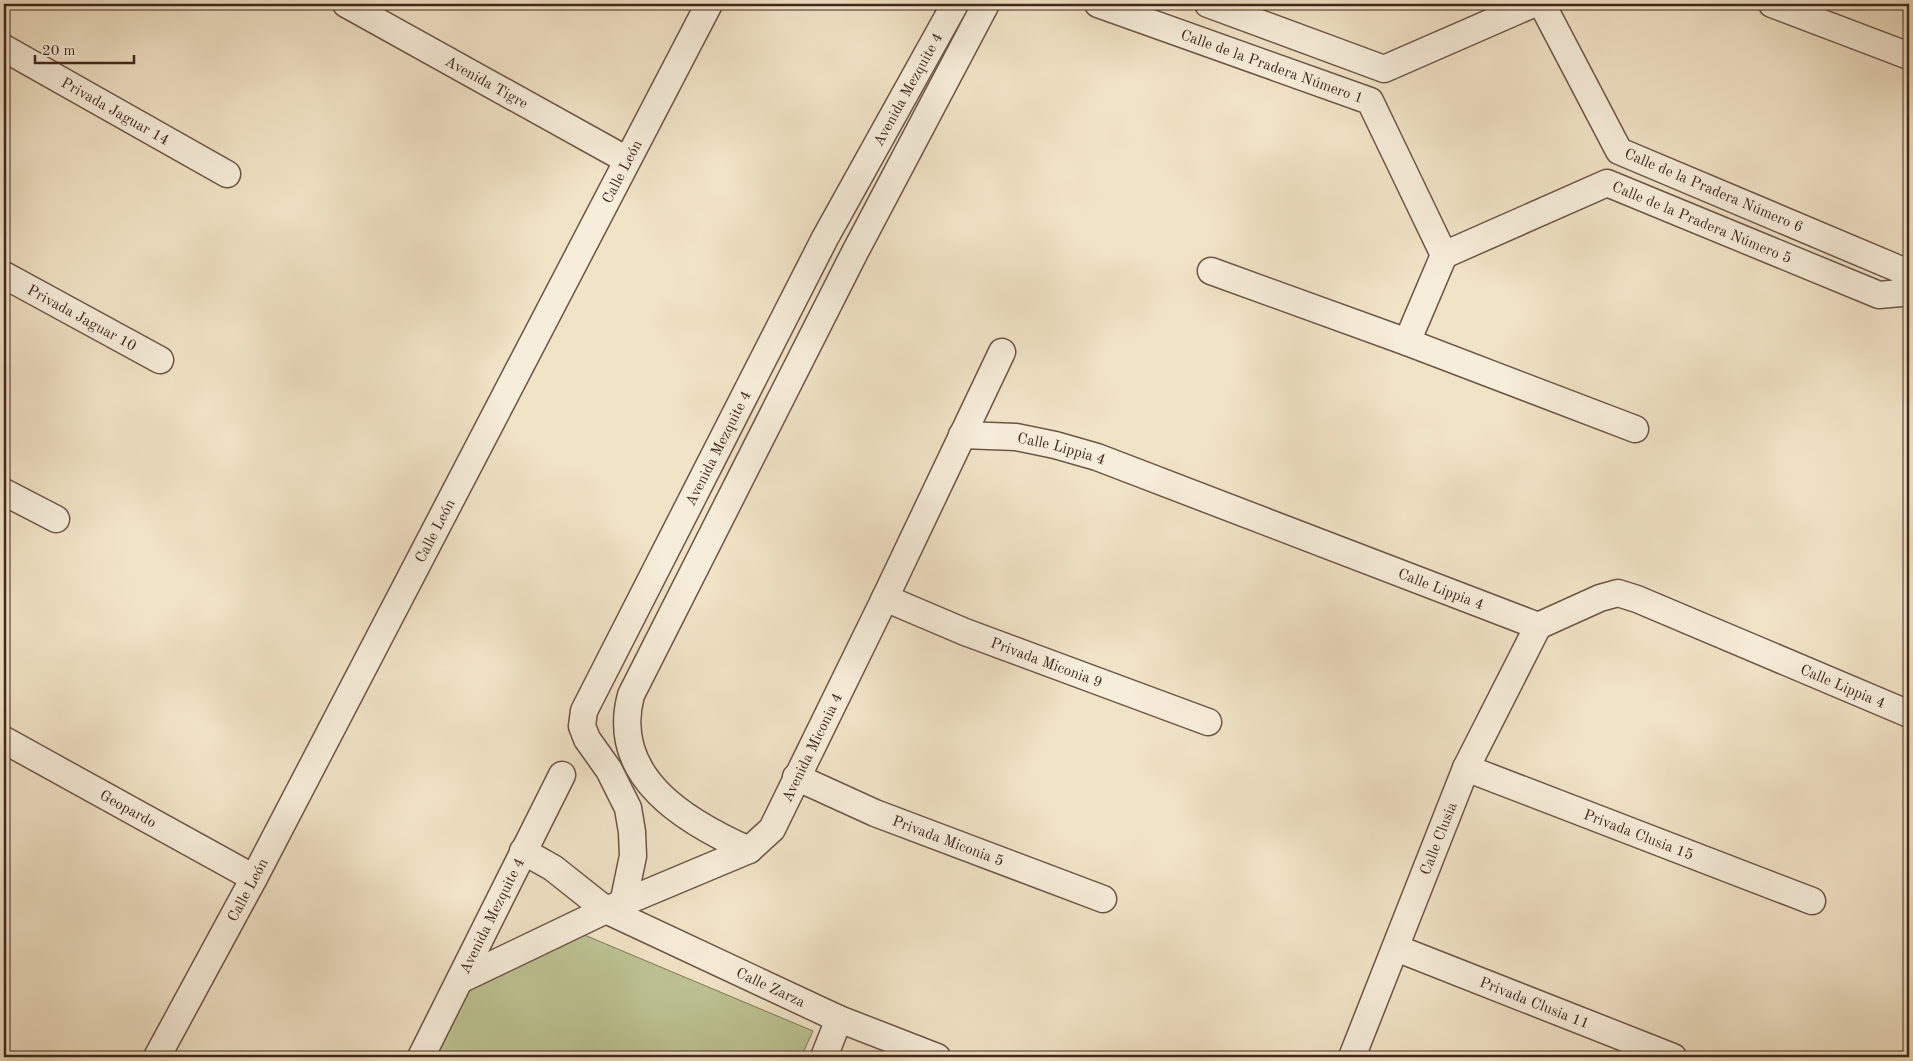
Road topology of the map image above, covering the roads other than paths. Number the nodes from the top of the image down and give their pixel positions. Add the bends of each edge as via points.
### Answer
1 (346, 4) edge
2 (709, 4) edge
3 (955, 4) edge
4 (986, 4) edge
5 (1098, 4) edge
6 (1208, 4) edge
7 (1533, 4) edge
8 (1542, 4) edge
9 (1772, 4) edge
10 (4, 48) edge
11 (1909, 56) edge
12 (1384, 69) junction
13 (1370, 101) junction
14 (1619, 151) junction
15 (627, 160) junction
16 (228, 174) dead end
17 (1607, 183) junction
18 (824, 238) junction
19 (855, 252) junction
20 (1444, 255) junction
21 (1211, 271) dead end
22 (4, 275) edge
23 (1878, 295) joint
24 (1407, 342) junction
25 (1002, 352) dead end
26 (160, 360) dead end
27 (1635, 429) dead end
28 (962, 435) junction
29 (4, 492) edge
30 (56, 519) dead end
31 (667, 544) junction
32 (699, 560) junction
33 (886, 598) junction
34 (1538, 626) junction
35 (1909, 714) edge
36 (1208, 722) dead end
37 (4, 740) edge
38 (633, 758) junction
39 (1466, 768) junction
40 (610, 770) junction
41 (562, 775) dead end
42 (796, 777) junction
43 (749, 850) junction
44 (524, 851) junction
45 (254, 878) junction
46 (1103, 899) dead end
47 (1812, 901) dead end
48 (614, 907) junction
49 (1396, 948) junction
50 (460, 980) junction
51 (839, 1019) junction
52 (157, 1057) edge
53 (421, 1057) edge
54 (824, 1057) edge
55 (937, 1057) edge
56 (1352, 1057) edge
57 (1673, 1057) edge

1 - 15 street, Avenida Tigre
2 - 15 street, Calle León
3 - 18 street, Avenida Mezquite 4
4 - 19 street, Avenida Mezquite 4
5 - 13 street, Calle de la Pradera Número 1
6 - 12 street
7 - 12 street
8 - 14 street, Calle de la Pradera Número 6
9 - 11 street
10 - 16 street, Privada Jaguar 14
12 - 13 street
13 - 20 street, Calle de la Pradera Número 1
14 - 17 street
14 - 23 street, Calle de la Pradera Número 6 via 1904,273 1901,292
15 - 45 street, Calle León
17 - 20 street, Calle de la Pradera Número 5
17 - 23 street, Calle de la Pradera Número 5
18 - 19 street
18 - 31 street, Avenida Mezquite 4
19 - 32 street, Avenida Mezquite 4
20 - 24 street
21 - 24 street
22 - 26 street, Privada Jaguar 10
24 - 27 street
25 - 28 street, Avenida Miconia 4
28 - 33 street, Avenida Miconia 4
28 - 34 street, Calle Lippia 4 via 1016,437 1097,457
29 - 30 street
31 - 32 street
31 - 40 street, Avenida Mezquite 4 via 584,711 582,726 587,739
32 - 38 street, Avenida Mezquite 4 via 631,695 626,729
33 - 36 street, Privada Miconia 9 via 965,632
33 - 42 street, Avenida Miconia 4
34 - 35 street, Calle Lippia 4 via 1618,593 1638,598
34 - 39 street, Calle Clusia
37 - 45 street, Geopardo
38 - 40 street
38 - 43 street, Avenida Mezquite 4 via 654,790 676,809 715,834
39 - 47 street, Privada Clusia 15
39 - 49 street, Calle Clusia
40 - 48 street, Avenida Mezquite 4 via 628,808 633,856
41 - 44 street, Avenida Mezquite 4
42 - 43 street, Avenida Miconia 4 via 772,829
42 - 46 street, Privada Miconia 5 via 875,813
43 - 48 street, Avenida Miconia 4
44 - 48 street, Calle Zarza
44 - 50 street, Avenida Mezquite 4
45 - 52 street, Calle León
48 - 50 street, Avenida Miconia 4
48 - 51 street, Calle Zarza
49 - 56 street, Calle Clusia
49 - 57 street, Privada Clusia 11
50 - 53 street, Avenida Mezquite 4
51 - 54 street
51 - 55 street, Calle Zarza

